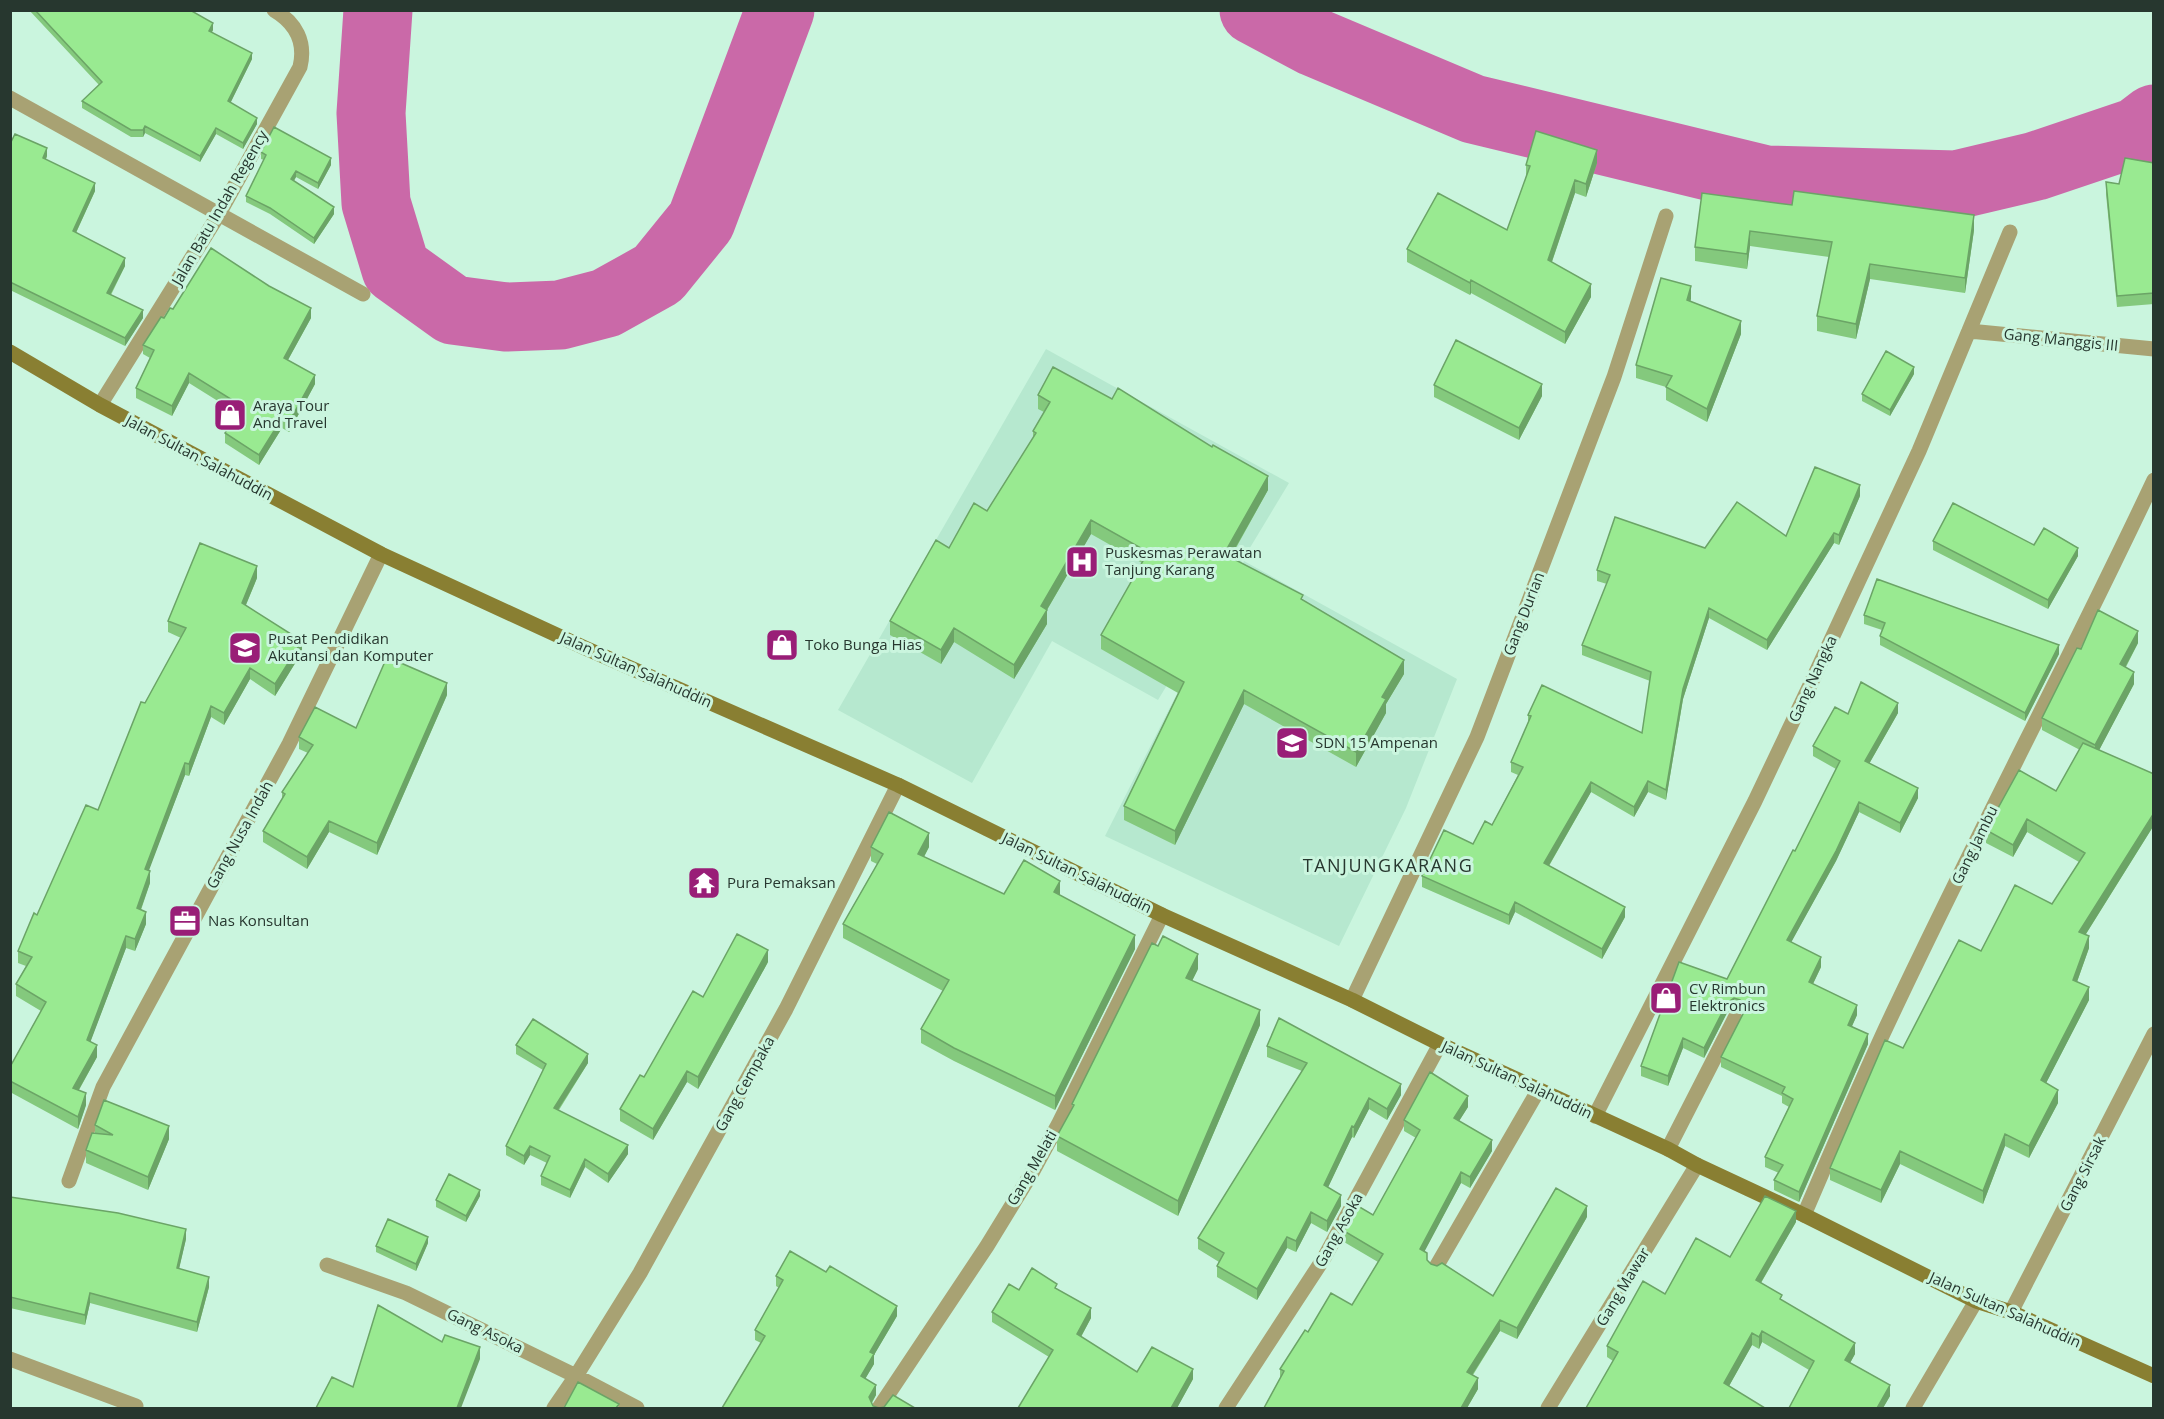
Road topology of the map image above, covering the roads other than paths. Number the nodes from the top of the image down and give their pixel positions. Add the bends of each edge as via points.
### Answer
1 (274, 10) edge
2 (10, 98) edge
3 (219, 214) junction
4 (1666, 216) dead end
5 (2010, 232) dead end
6 (363, 294) dead end
7 (1969, 331) junction
8 (2154, 349) edge
9 (10, 352) edge
10 (100, 405) junction
11 (2154, 480) edge
12 (381, 554) junction
13 (898, 785) junction
14 (1162, 915) junction
15 (1352, 1000) junction
16 (1735, 1018) dead end
17 (2154, 1034) edge
18 (1440, 1044) junction
19 (1539, 1089) junction
20 (1595, 1116) junction
21 (1668, 1149) junction
22 (1697, 1165) junction
23 (69, 1181) dead end
24 (1804, 1215) junction
25 (327, 1265) dead end
26 (1436, 1267) edge
27 (1976, 1301) junction
28 (2011, 1312) junction
29 (10, 1359) edge
30 (576, 1376) junction
31 (2154, 1376) edge
32 (136, 1406) dead end
33 (554, 1408) edge
34 (637, 1408) edge
35 (879, 1408) edge
36 (1226, 1408) edge
37 (1548, 1408) edge
38 (1913, 1408) edge

1 - 3 street, Jalan Batu Indah Regency via 298,33 302,46 300,67
2 - 3 street
3 - 6 street
3 - 10 street, Jalan Batu Indah Regency
4 - 15 street, Gang Durian via 1614,377 1477,736
5 - 7 street, Gang Nangka
7 - 8 street, Gang Manggis III
7 - 20 street, Gang Nangka via 1919,451 1755,801
9 - 10 main road, Jalan Sultan Salahuddin
10 - 12 main road, Jalan Sultan Salahuddin
11 - 24 street, Gang Jambu via 1882,1036
12 - 13 main road, Jalan Sultan Salahuddin
12 - 23 street, Gang Nusa Indah via 289,744 103,1087
13 - 14 main road, Jalan Sultan Salahuddin
13 - 30 street, Gang Cempaka via 786,1009 640,1273
14 - 15 main road, Jalan Sultan Salahuddin
14 - 35 street, Gang Melati via 1033,1171
15 - 18 main road, Jalan Sultan Salahuddin
16 - 21 street
17 - 28 street, Gang Sirsak
18 - 19 main road, Jalan Sultan Salahuddin
18 - 36 street, Gang Asoka via 1324,1258
19 - 20 main road, Jalan Sultan Salahuddin
19 - 26 street
20 - 21 main road, Jalan Sultan Salahuddin
21 - 22 main road, Jalan Sultan Salahuddin
22 - 24 main road, Jalan Sultan Salahuddin
22 - 37 street, Gang Mawar
24 - 27 main road, Jalan Sultan Salahuddin
25 - 30 street, Gang Asoka via 406,1293
27 - 28 main road, Jalan Sultan Salahuddin
27 - 38 street
28 - 31 main road, Jalan Sultan Salahuddin
29 - 32 street
30 - 33 street, Gang Cempaka
30 - 34 street, Gang Asoka

